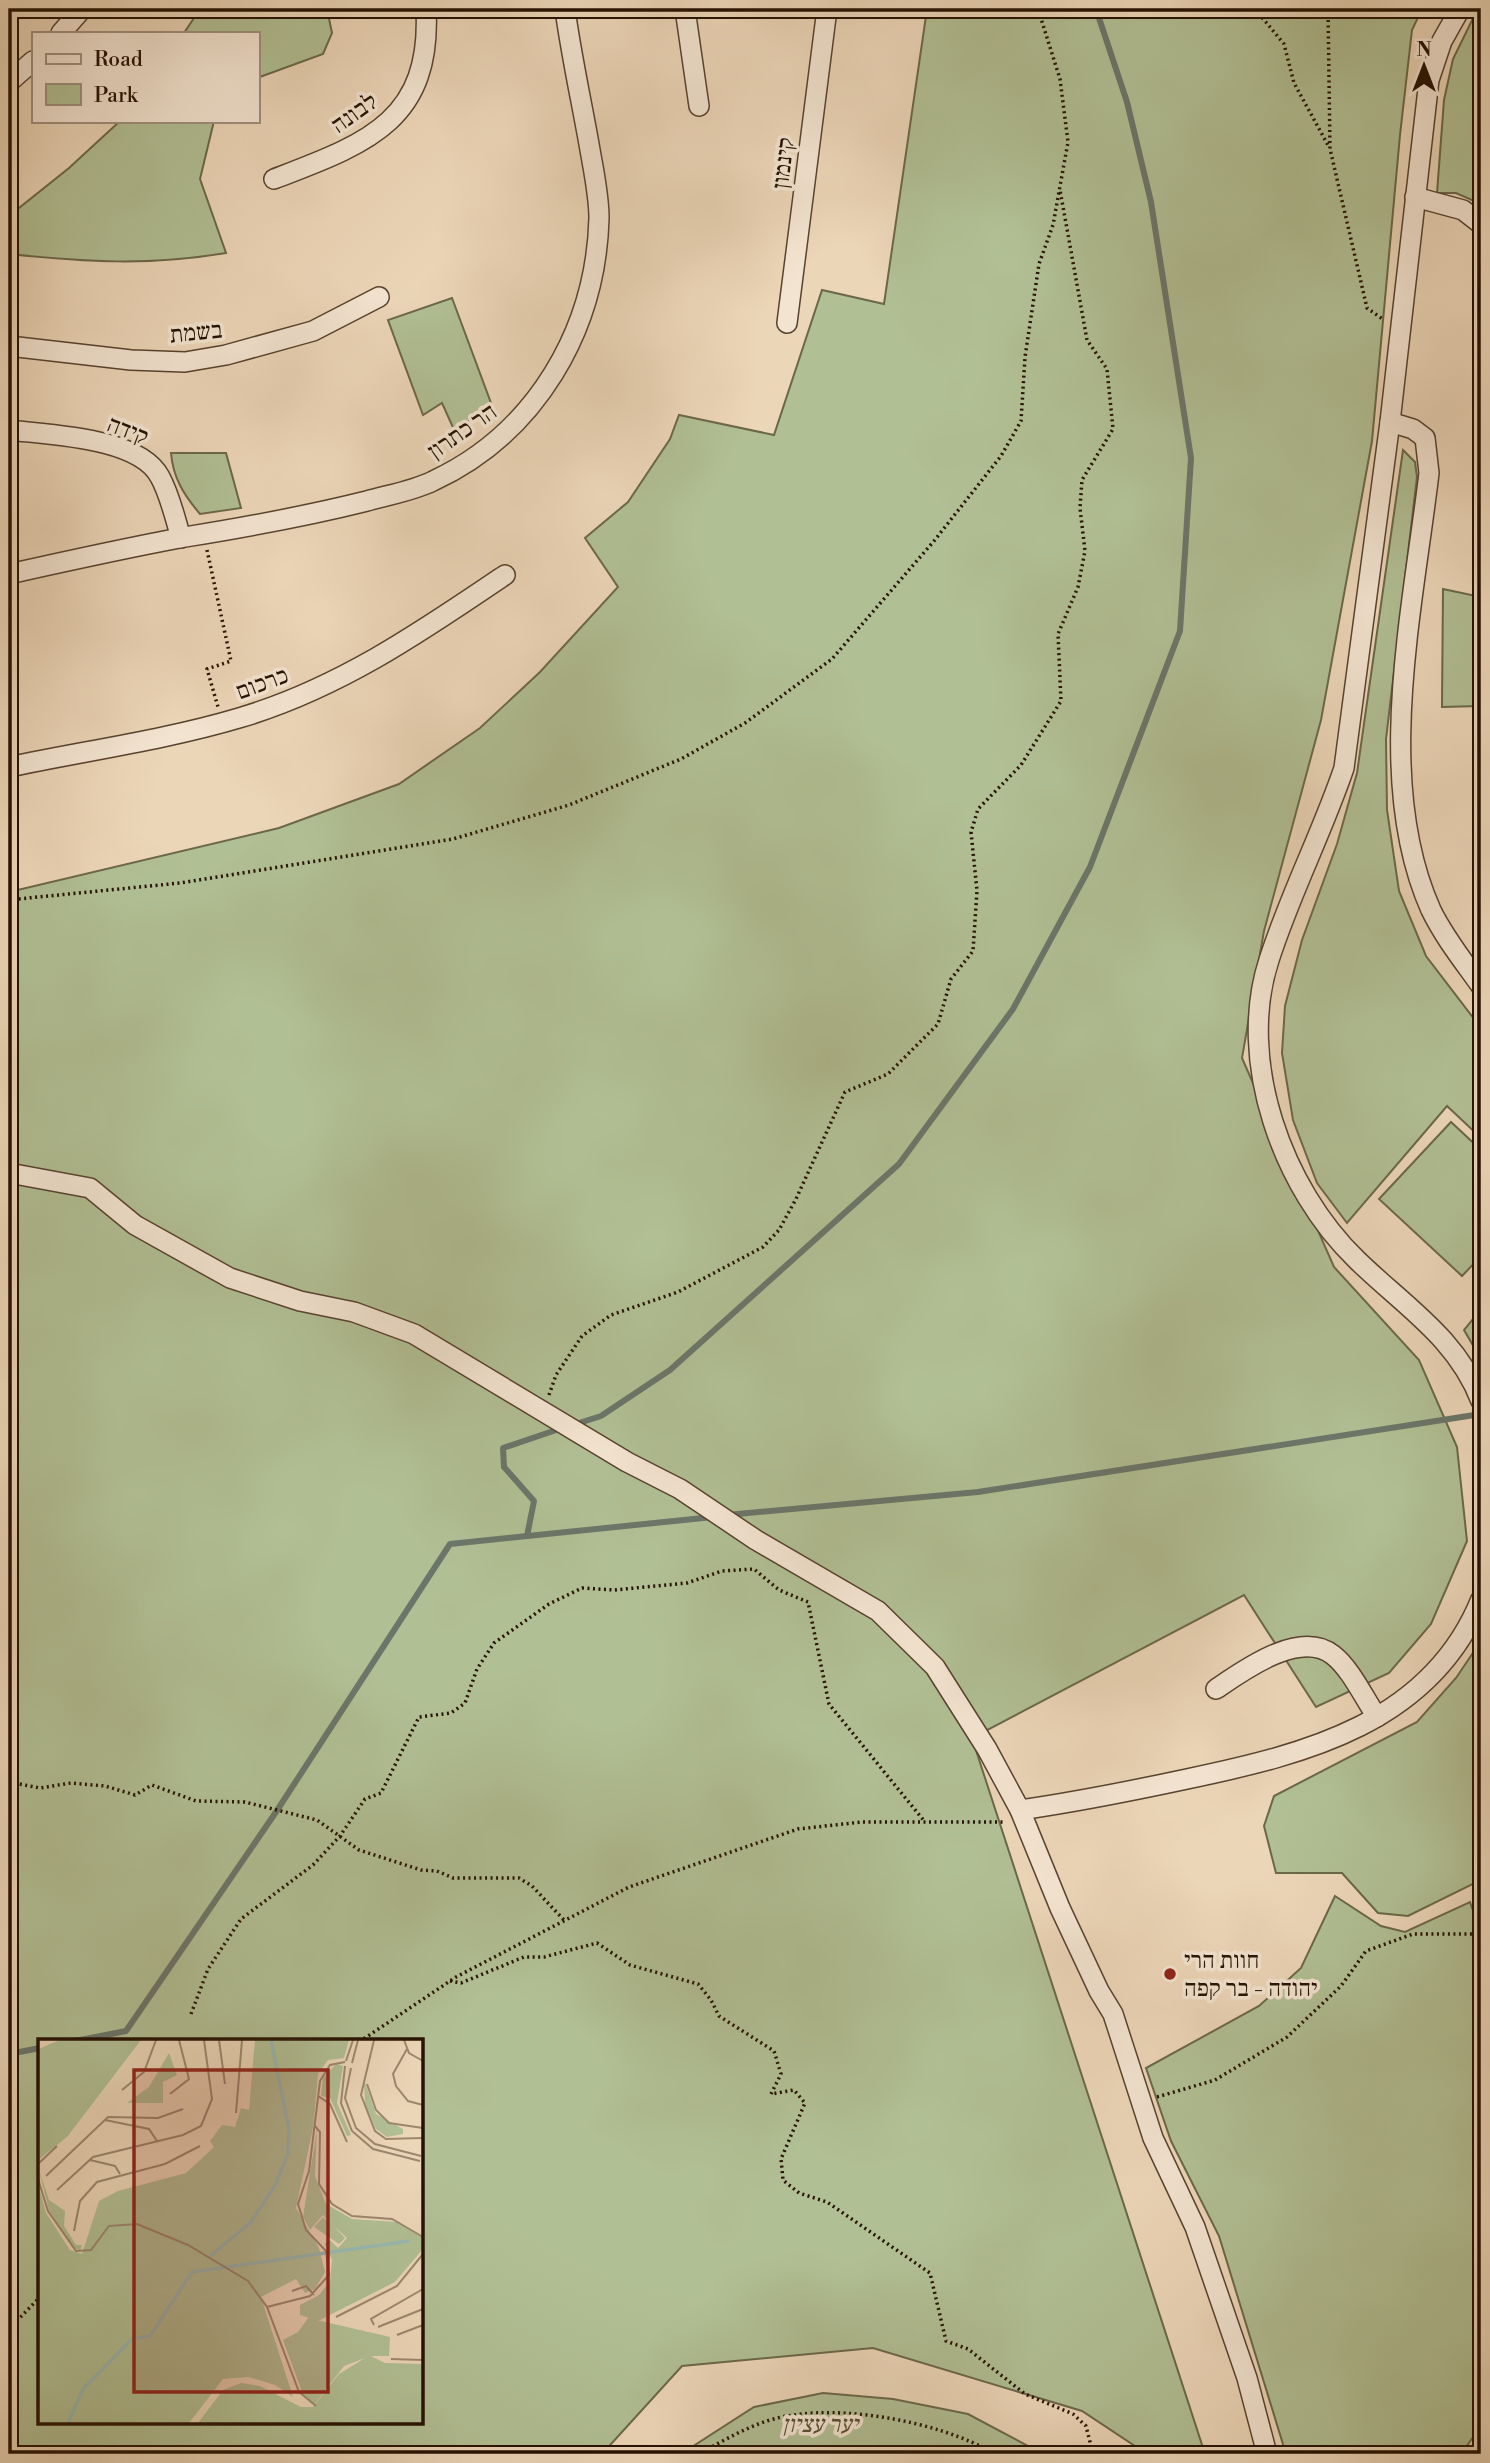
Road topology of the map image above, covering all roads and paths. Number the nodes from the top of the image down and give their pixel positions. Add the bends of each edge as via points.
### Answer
1 (82, 9) edge
2 (426, 9) edge
3 (565, 9) edge
4 (685, 9) edge
5 (827, 9) edge
6 (1038, 9) edge
7 (1255, 9) edge
8 (1328, 9) edge
9 (1460, 9) edge
10 (62, 32) edge
11 (32, 62) edge
12 (9, 82) edge
13 (699, 106) dead end
14 (1329, 149) junction
15 (274, 179) dead end
16 (1059, 185) junction
17 (1415, 197) junction
18 (1481, 224) edge
19 (379, 297) dead end
20 (787, 323) dead end
21 (1400, 331) junction
22 (9, 346) edge
23 (1390, 422) junction
24 (9, 429) edge
25 (203, 534) junction
26 (181, 538) junction
27 (9, 573) edge
28 (505, 575) dead end
29 (222, 722) junction
30 (9, 767) edge
31 (9, 904) edge
32 (1481, 986) edge
33 (9, 1173) edge
34 (1481, 1401) edge
35 (543, 1411) junction
36 (1481, 1599) edge
37 (1216, 1689) dead end
38 (1377, 1717) junction
39 (9, 1782) edge
40 (1020, 1810) junction
41 (925, 1822) junction
42 (340, 1836) junction
43 (564, 1920) junction
44 (1481, 1934) edge
45 (450, 1981) junction
46 (191, 2014) dead end
47 (361, 2039) edge
48 (1142, 2102) junction
49 (38, 2299) edge
50 (9, 2329) edge
51 (1481, 2449) edge
52 (698, 2454) edge
53 (995, 2454) edge
54 (1093, 2454) edge
55 (1267, 2454) edge
56 (1477, 2454) edge

1 - 10 street
2 - 15 street, לבונה via 423,64 408,100 387,125 342,153
3 - 25 street, הר כתרון via 599,216 584,311 545,390 514,428 432,482 299,518
4 - 13 street
5 - 20 street, קינמון
6 - 16 path via 1062,91 1068,142
7 - 14 path via 1284,44 1294,83
8 - 14 path
9 - 17 street via 1429,80
11 - 12 street
14 - 21 path via 1367,308
16 - 31 path via 1053,225 1039,264 1021,421 1000,456 934,541 832,659 745,723 681,758 569,805 453,839 180,883 18,899
16 - 35 path via 1087,340 1107,369 1113,429 1082,480 1085,551 1078,587 1058,634 1061,701 1021,765 978,808 971,832 977,891 973,951 950,979 939,1024 888,1074 845,1092 779,1230 763,1247 678,1292 611,1315 582,1336 556,1375
17 - 18 street via 1463,211
17 - 21 street
19 - 22 street, בשמת via 313,331 185,362
21 - 23 street
23 - 32 street via 1425,438 1429,473 1401,703 1401,765 1409,832 1415,868 1432,912
23 - 34 street via 1344,768 1268,962 1259,1025 1263,1072 1285,1156 1319,1218 1357,1261 1449,1343
24 - 26 street, קידה via 115,446 145,459 159,475
25 - 26 street, הר כתרון
25 - 29 path via 231,661 208,669
26 - 27 street, הר כתרון
28 - 29 street, כרכום via 366,666 289,700
29 - 30 street, כרכום
33 - 35 street via 89,1188 135,1224 230,1279 354,1312 414,1334
35 - 40 street via 878,1611 934,1667
36 - 38 street via 1442,1666 1398,1705
37 - 38 street via 1259,1661 1300,1647 1319,1647 1335,1657
38 - 40 street via 1297,1753 1091,1799
39 - 42 path via 40,1788 71,1783 105,1786 135,1794 152,1785 196,1801 245,1802 317,1820
40 - 41 path via 1004,1823
40 - 48 street via 1060,1908 1114,2014
41 - 42 path via 829,1704 808,1602 779,1590 754,1569 722,1571 687,1583 614,1590 582,1588 549,1604 494,1643 477,1669 465,1703 451,1713 419,1717 381,1793 365,1799
41 - 43 path via 798,1829 629,1887
42 - 43 path via 359,1850 453,1878 519,1878
42 - 46 path via 313,1865 241,1919 208,1969
43 - 45 path
44 - 48 path via 1413,1934 1366,1951 1341,1986 1287,2038 1215,2080
45 - 47 path
45 - 54 path via 461,1983 524,1957 544,1957 597,1943 630,1965 698,1984 719,2016 774,2051 781,2074 771,2094 794,2090 805,2103 781,2160 783,2180 799,2193 827,2202 930,2273 946,2341 968,2349 1026,2394 1073,2414 1086,2426
48 - 55 street via 1153,2138 1195,2227 1247,2378
49 - 50 path
51 - 56 path
52 - 53 path via 762,2422 820,2412 908,2421 970,2439

